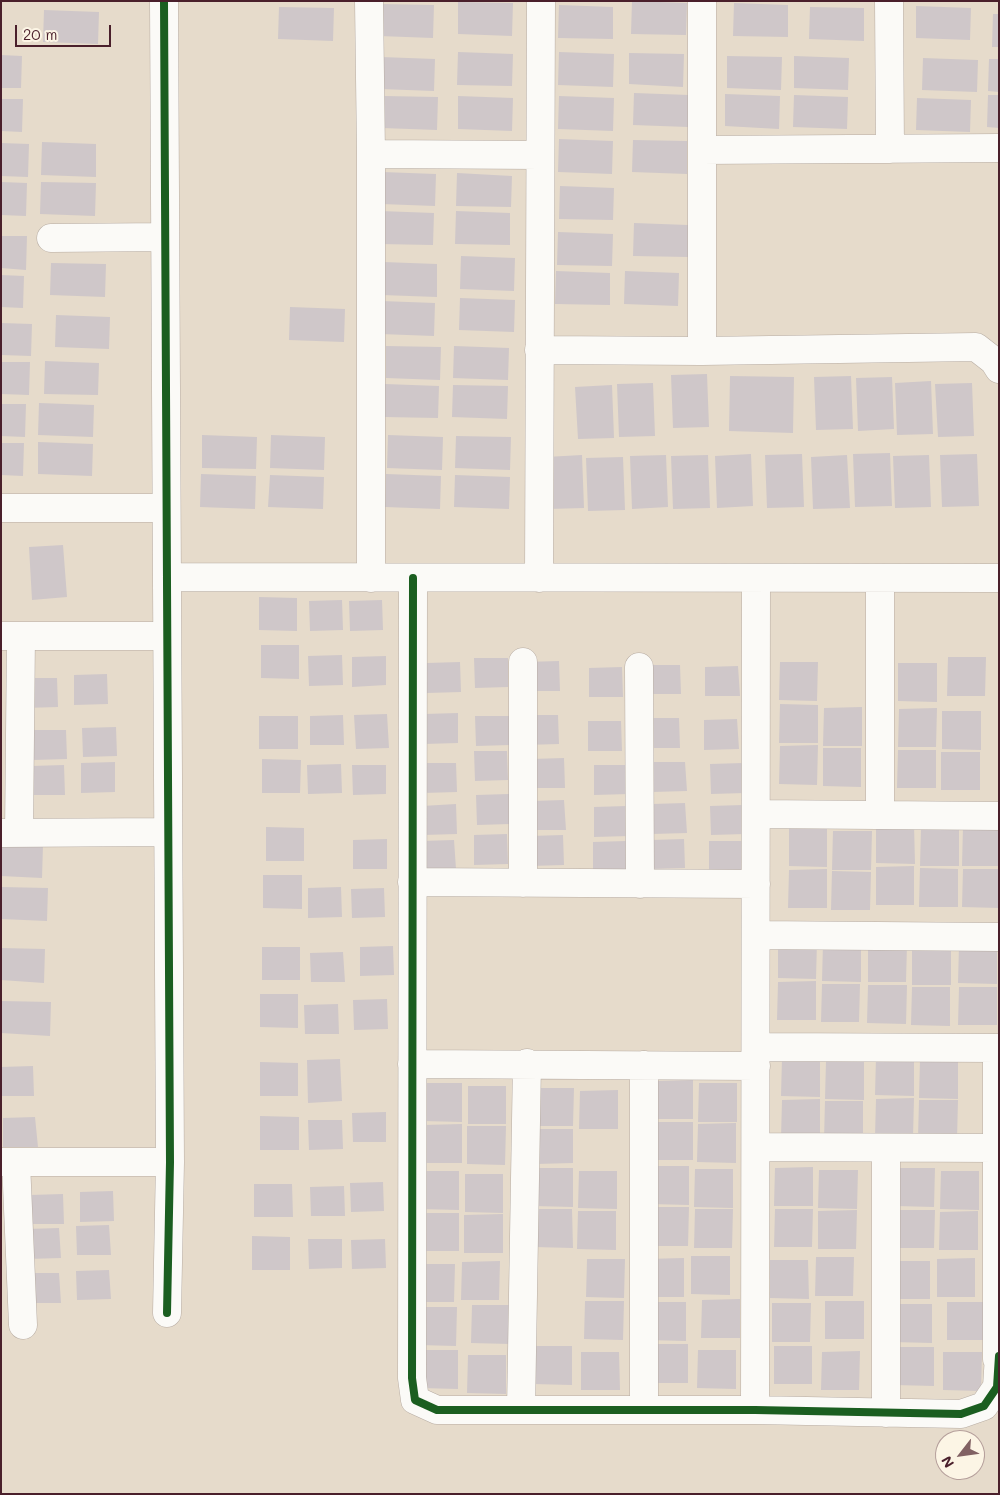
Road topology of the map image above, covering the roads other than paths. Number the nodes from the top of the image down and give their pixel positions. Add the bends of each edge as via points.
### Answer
1 (164, 1) edge
2 (370, 1) edge
3 (541, 1) edge
4 (702, 1) edge
5 (889, 1) edge
6 (999, 148) edge
7 (890, 149) junction
8 (702, 150) junction
9 (371, 154) junction
10 (540, 155) junction
11 (165, 237) junction
12 (51, 238) dead end
13 (539, 350) junction
14 (702, 351) junction
15 (999, 369) edge
16 (1, 508) edge
17 (166, 508) junction
18 (167, 578) junction
19 (371, 578) junction
20 (413, 578) junction
21 (539, 578) junction
22 (756, 578) junction
23 (880, 578) junction
24 (999, 578) edge
25 (11, 636) edge
26 (167, 636) junction
27 (523, 662) dead end
28 (640, 667) dead end
29 (756, 814) junction
30 (880, 815) junction
31 (999, 816) edge
32 (168, 832) junction
33 (10, 833) edge
34 (412, 882) junction
35 (523, 883) junction
36 (640, 884) junction
37 (756, 884) junction
38 (756, 936) junction
39 (999, 937) edge
40 (998, 1048) edge
41 (756, 1056) junction
42 (527, 1063) junction
43 (412, 1064) junction
44 (644, 1065) junction
45 (756, 1147) junction
46 (886, 1148) junction
47 (997, 1148) junction
48 (8, 1162) edge
49 (170, 1162) junction
50 (167, 1313) dead end
51 (22, 1325) dead end
52 (998, 1357) edge
53 (521, 1410) junction
54 (644, 1410) junction
55 (755, 1410) junction
56 (886, 1413) junction

1 - 11 street
2 - 9 street
3 - 10 street
4 - 8 street
5 - 7 street
6 - 7 street
7 - 8 street
8 - 14 street
9 - 10 street
9 - 19 street
10 - 13 street
11 - 12 street
11 - 17 street
13 - 14 street
13 - 21 street
14 - 15 street via 976,347
16 - 17 street
17 - 18 street
18 - 19 street
18 - 26 street
19 - 20 street
20 - 21 street
20 - 34 street
21 - 22 street
22 - 23 street
22 - 29 street
23 - 24 street
23 - 30 street
25 - 26 street
25 - 33 street
26 - 32 street
27 - 35 street
28 - 36 street
29 - 30 street
29 - 37 street
30 - 31 street
32 - 33 street
32 - 49 street
34 - 35 street
34 - 43 street
35 - 36 street
36 - 37 street
37 - 38 street
38 - 39 street
38 - 41 street
40 - 41 street
40 - 47 street
41 - 44 street
41 - 45 street
42 - 43 street
42 - 44 street
42 - 53 street
43 - 53 street via 412,1378 416,1400 437,1410
44 - 54 street
45 - 46 street
45 - 55 street
46 - 47 street
46 - 56 street
47 - 52 street
48 - 49 street
48 - 51 street
49 - 50 street
52 - 56 street via 997,1387 984,1406 961,1414
53 - 54 street
54 - 55 street
55 - 56 street

